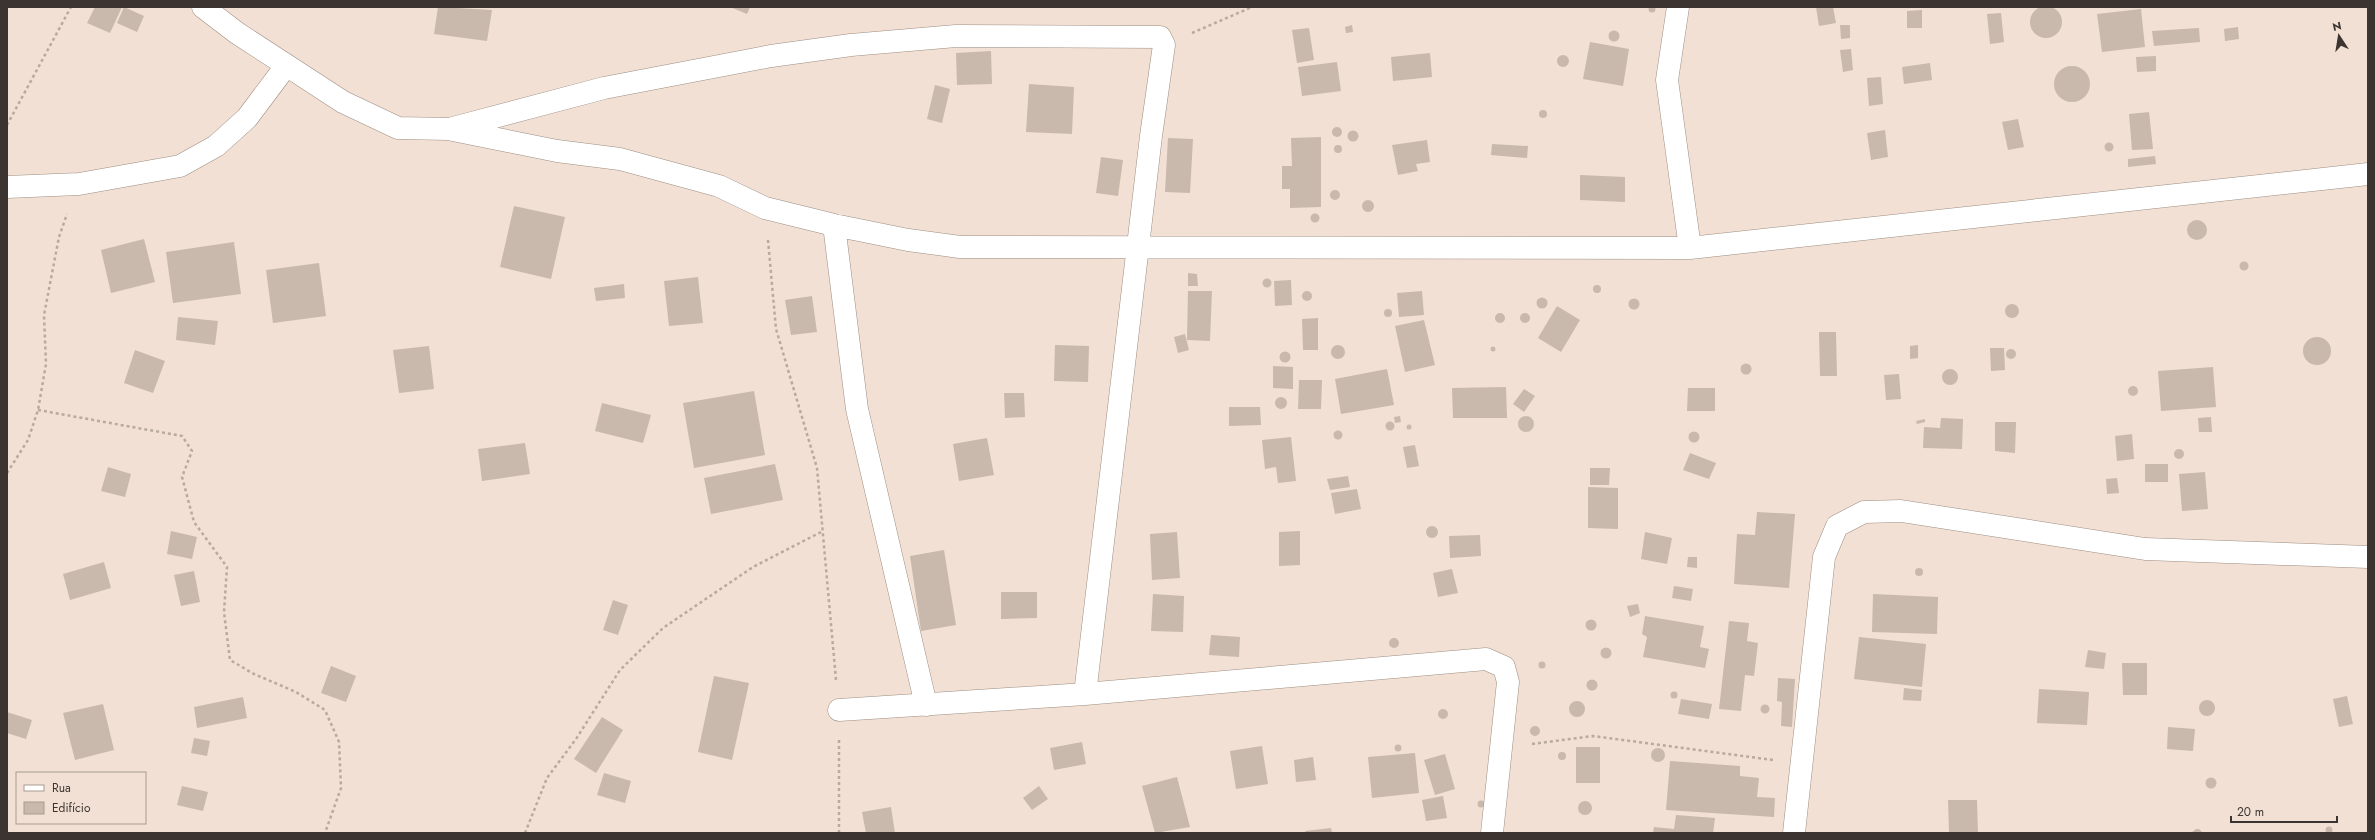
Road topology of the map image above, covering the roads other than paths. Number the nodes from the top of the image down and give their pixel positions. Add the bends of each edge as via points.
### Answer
1 (203, 7) edge
2 (1678, 7) edge
3 (286, 66) junction
4 (448, 129) junction
5 (2368, 174) edge
6 (7, 187) edge
7 (834, 225) junction
8 (1138, 248) junction
9 (1690, 248) junction
10 (2368, 557) edge
11 (1085, 694) junction
12 (926, 705) junction
13 (839, 710) road end
14 (1492, 833) edge
15 (1794, 833) edge

1 - 3 street
2 - 9 street via 1667,80
3 - 4 street via 343,102 398,128
3 - 6 street via 247,118 216,146 180,166 78,184
4 - 7 street via 557,151 641,164 718,186 765,208
4 - 8 street via 604,88 771,56 851,45 956,36 1160,37 1164,46
5 - 9 street
7 - 8 street via 908,240 960,247
7 - 12 street via 857,410
8 - 9 street
8 - 11 street
10 - 15 street via 2145,548 1901,511 1864,512 1836,526 1824,557
11 - 12 street
11 - 14 street via 1486,659 1504,667 1508,682
12 - 13 street

